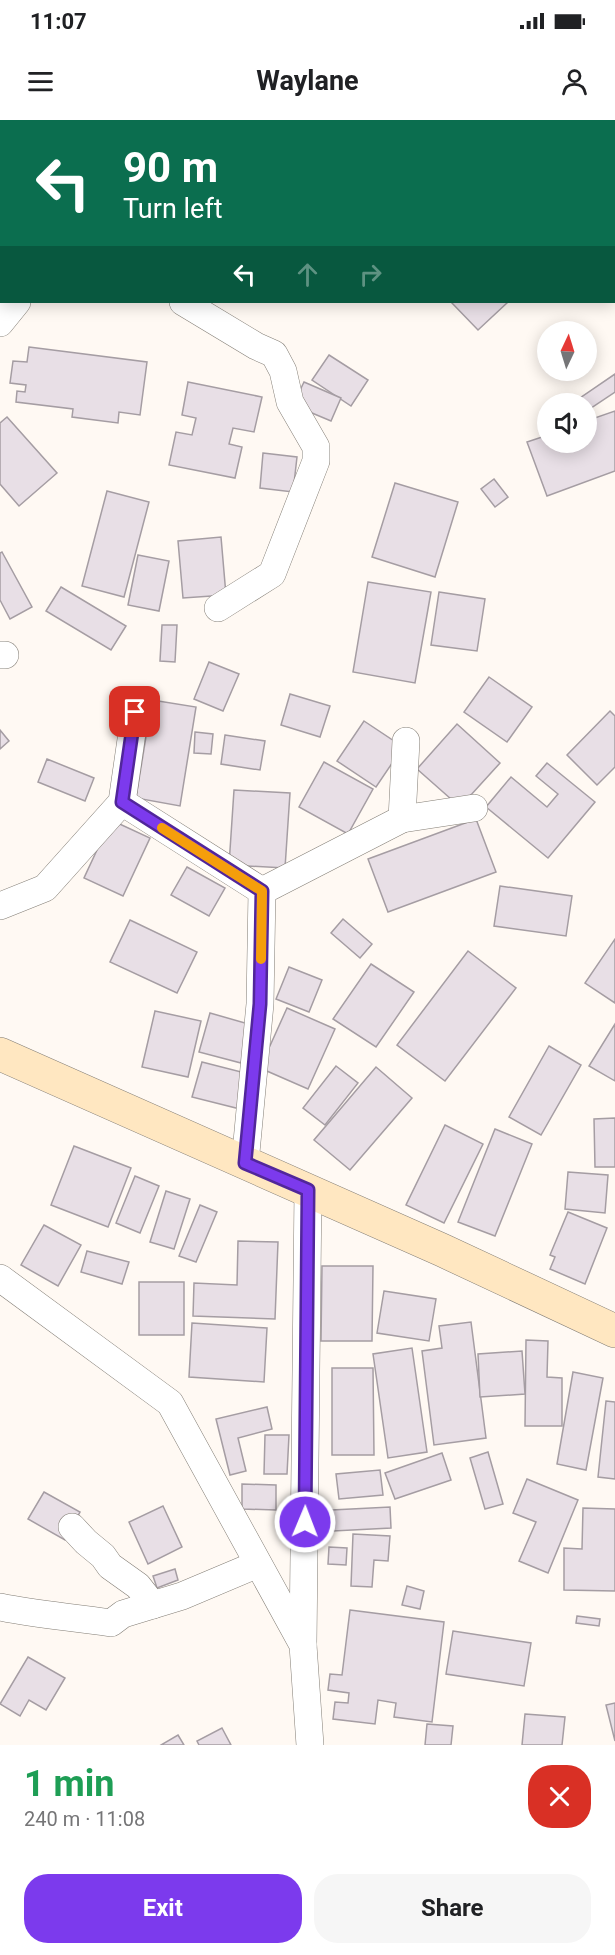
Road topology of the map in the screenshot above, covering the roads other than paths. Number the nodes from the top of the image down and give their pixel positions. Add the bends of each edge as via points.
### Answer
1 (16, 303) edge
2 (185, 303) edge
3 (0, 323) edge
4 (218, 608) dead end
5 (135, 712) dead end
6 (406, 741) dead end
7 (122, 802) junction
8 (474, 808) dead end
9 (402, 819) junction
10 (262, 891) junction
11 (0, 906) edge
12 (0, 1054) edge
13 (245, 1163) junction
14 (308, 1190) junction
15 (0, 1278) edge
16 (615, 1331) edge
17 (72, 1527) dead end
18 (258, 1564) junction
19 (153, 1605) junction
20 (0, 1607) edge
21 (303, 1646) junction
22 (308, 1735) edge
23 (290, 1745) edge

1 - 3 street
2 - 4 street via 274,354 283,371 290,402 316,447 316,461 272,574
5 - 7 street
6 - 9 street
7 - 10 street
7 - 11 street via 45,888
8 - 9 street
9 - 10 street
10 - 13 street via 260,1004
12 - 13 main road
13 - 14 main road
14 - 16 main road
14 - 21 street
15 - 18 street via 170,1403
17 - 19 street via 110,1566 138,1586
18 - 19 street
18 - 21 street
19 - 20 street via 123,1614 111,1623
21 - 22 street
22 - 23 street

